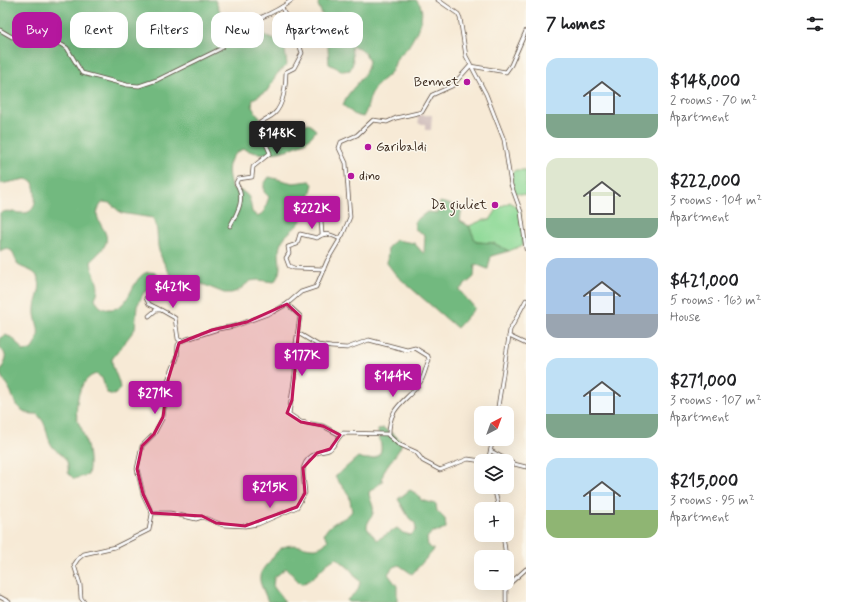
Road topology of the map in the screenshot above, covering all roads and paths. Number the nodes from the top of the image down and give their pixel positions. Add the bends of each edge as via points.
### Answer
1 (292, 0) edge
2 (438, 0) edge
3 (282, 7) junction
4 (0, 30) edge
5 (526, 31) edge
6 (470, 66) junction
7 (257, 127) junction
8 (252, 128) dead end
9 (313, 218) dead end
10 (230, 226) dead end
11 (322, 234) junction
12 (340, 239) junction
13 (526, 249) edge
14 (324, 269) junction
15 (146, 298) dead end
16 (526, 300) edge
17 (287, 304) junction
18 (161, 310) junction
19 (149, 316) dead end
20 (298, 333) junction
21 (509, 336) junction
22 (181, 341) junction
23 (526, 344) edge
24 (167, 389) junction
25 (145, 390) dead end
26 (498, 406) edge
27 (340, 435) junction
28 (389, 436) junction
29 (492, 446) edge
30 (491, 450) junction
31 (490, 454) edge
32 (474, 460) edge
33 (526, 467) edge
34 (152, 514) junction
35 (526, 569) edge
36 (514, 579) edge
37 (506, 590) edge
38 (0, 597) edge
39 (9, 602) edge
40 (84, 602) edge
41 (506, 602) edge

1 - 3 street
2 - 6 street via 460,18 463,45
3 - 4 street via 238,24 227,25 223,46 220,49 139,86 119,84 84,74 67,48 31,27 13,37
3 - 7 street via 302,53 294,68 286,72 281,103 274,114 262,120
5 - 6 street via 506,72
6 - 12 street via 452,86 432,95 422,112 387,122 375,119 357,135 341,142 340,148 346,163 350,217
6 - 13 street via 484,91 504,140 511,186 521,212
7 - 8 street
7 - 10 street via 262,137 260,140 266,144 270,153 253,167 252,177 238,179 236,184 241,191 240,208
9 - 11 street via 321,220
11 - 12 street
11 - 14 street via 317,238 300,234 297,244 288,247 289,253 286,258 289,266 294,268
12 - 14 street
14 - 17 street via 316,287 301,292
15 - 18 street via 153,308
16 - 21 street
17 - 20 street via 300,315
17 - 22 street via 247,322
18 - 19 street via 156,310
18 - 22 street via 175,318 178,339
20 - 27 street via 289,414 301,422 323,426
20 - 28 street via 318,345 347,348 369,340 407,350 415,348 428,356 430,360 421,381 400,402 394,412
21 - 23 street
21 - 26 street
22 - 24 street
24 - 25 street
24 - 34 street via 163,417 154,434 141,447 137,469 143,494
27 - 28 street via 346,433
27 - 34 street via 330,449 316,453 307,461 302,473 305,493 299,505 258,524 237,527 202,517 196,519 170,513
28 - 32 street via 398,444 416,452 423,462 438,469 454,466 468,459
29 - 30 street
30 - 31 street
30 - 33 street via 514,464
34 - 40 street via 149,530 115,547 84,554 76,560 75,568
35 - 36 street
37 - 41 street
38 - 39 street

